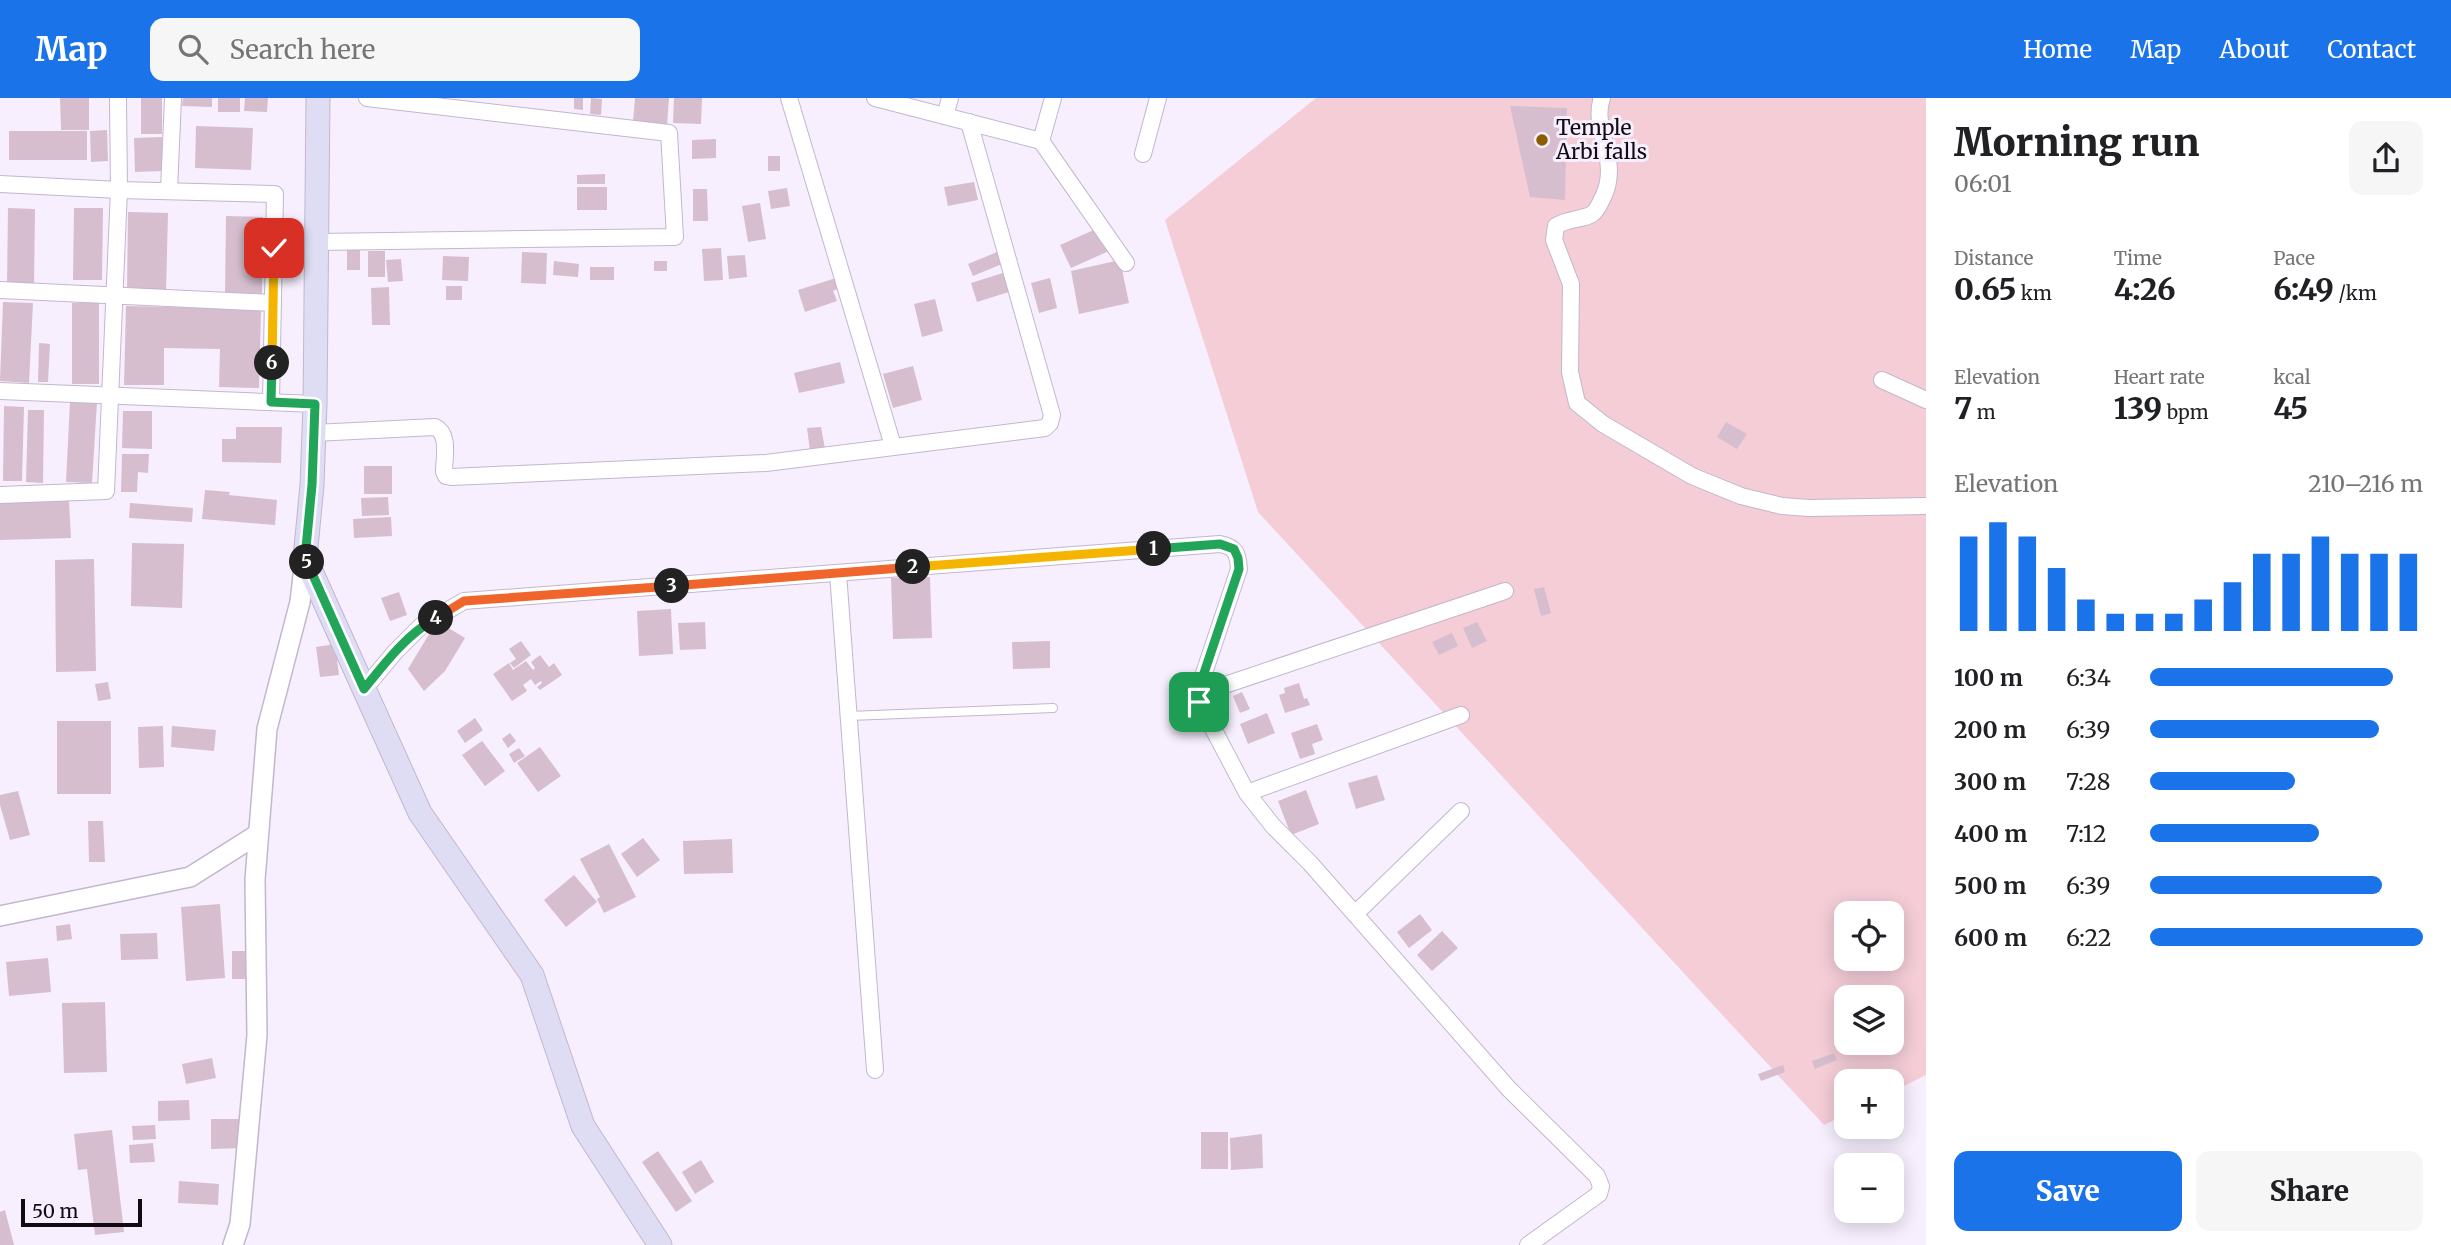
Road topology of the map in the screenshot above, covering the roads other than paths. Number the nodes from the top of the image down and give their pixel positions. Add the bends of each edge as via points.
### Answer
1 (118, 98) edge
2 (173, 98) edge
3 (318, 98) edge
4 (367, 98) edge
5 (789, 98) edge
6 (875, 98) edge
7 (950, 98) edge
8 (1053, 98) edge
9 (1158, 98) edge
10 (1602, 98) edge
11 (945, 116) junction
12 (969, 122) junction
13 (1041, 141) junction
14 (1143, 154) dead end
15 (0, 184) edge
16 (120, 190) junction
17 (169, 191) junction
18 (318, 242) junction
19 (1126, 263) dead end
20 (0, 290) edge
21 (115, 297) junction
22 (273, 303) junction
23 (1882, 380) dead end
24 (0, 391) edge
25 (111, 396) junction
26 (1926, 400) edge
27 (271, 402) junction
28 (315, 404) junction
29 (314, 433) junction
30 (892, 446) junction
31 (0, 495) edge
32 (1926, 506) edge
33 (305, 558) junction
34 (838, 573) junction
35 (1505, 591) dead end
36 (364, 689) junction
37 (1198, 694) junction
38 (1053, 708) dead end
39 (1461, 715) dead end
40 (849, 716) junction
41 (1247, 793) junction
42 (1461, 811) dead end
43 (258, 834) junction
44 (1355, 914) junction
45 (0, 916) edge
46 (875, 1070) dead end
47 (650, 1239) edge
48 (233, 1245) edge
49 (1528, 1245) edge

1 - 16 street
2 - 17 street
3 - 18 main road
4 - 18 street via 669,133 675,237
5 - 30 street
6 - 11 street
7 - 11 street
8 - 13 street
9 - 14 street
10 - 32 street via 1598,108 1610,163 1608,186 1591,215 1566,219 1556,226 1554,240 1571,284 1570,372 1577,402 1603,425 1692,475 1741,496 1809,508
11 - 12 street
12 - 13 street
12 - 30 street via 1052,415 1045,428
13 - 19 street
15 - 16 street
16 - 17 street
16 - 21 street
17 - 22 street via 275,194
18 - 28 main road
20 - 21 street
21 - 22 street
21 - 25 street
22 - 27 street
23 - 26 street
24 - 25 street
25 - 27 street
25 - 31 street via 106,491
27 - 28 street
28 - 29 main road
29 - 30 street via 435,427 444,436 444,472 450,477 766,463
29 - 33 main road
33 - 36 main road
33 - 43 street via 300,603 267,729
34 - 36 street via 464,601 421,626
34 - 37 street via 1227,545 1234,549 1239,569
34 - 40 street
35 - 37 street
36 - 47 main road via 420,813 532,975 583,1126
37 - 41 street via 1201,708
38 - 40 lane
39 - 41 street
40 - 46 street
41 - 44 street
42 - 44 street
43 - 45 street via 190,877
43 - 48 street via 254,880 257,1035 240,1224
44 - 49 street via 1509,1089 1597,1176 1599,1194

